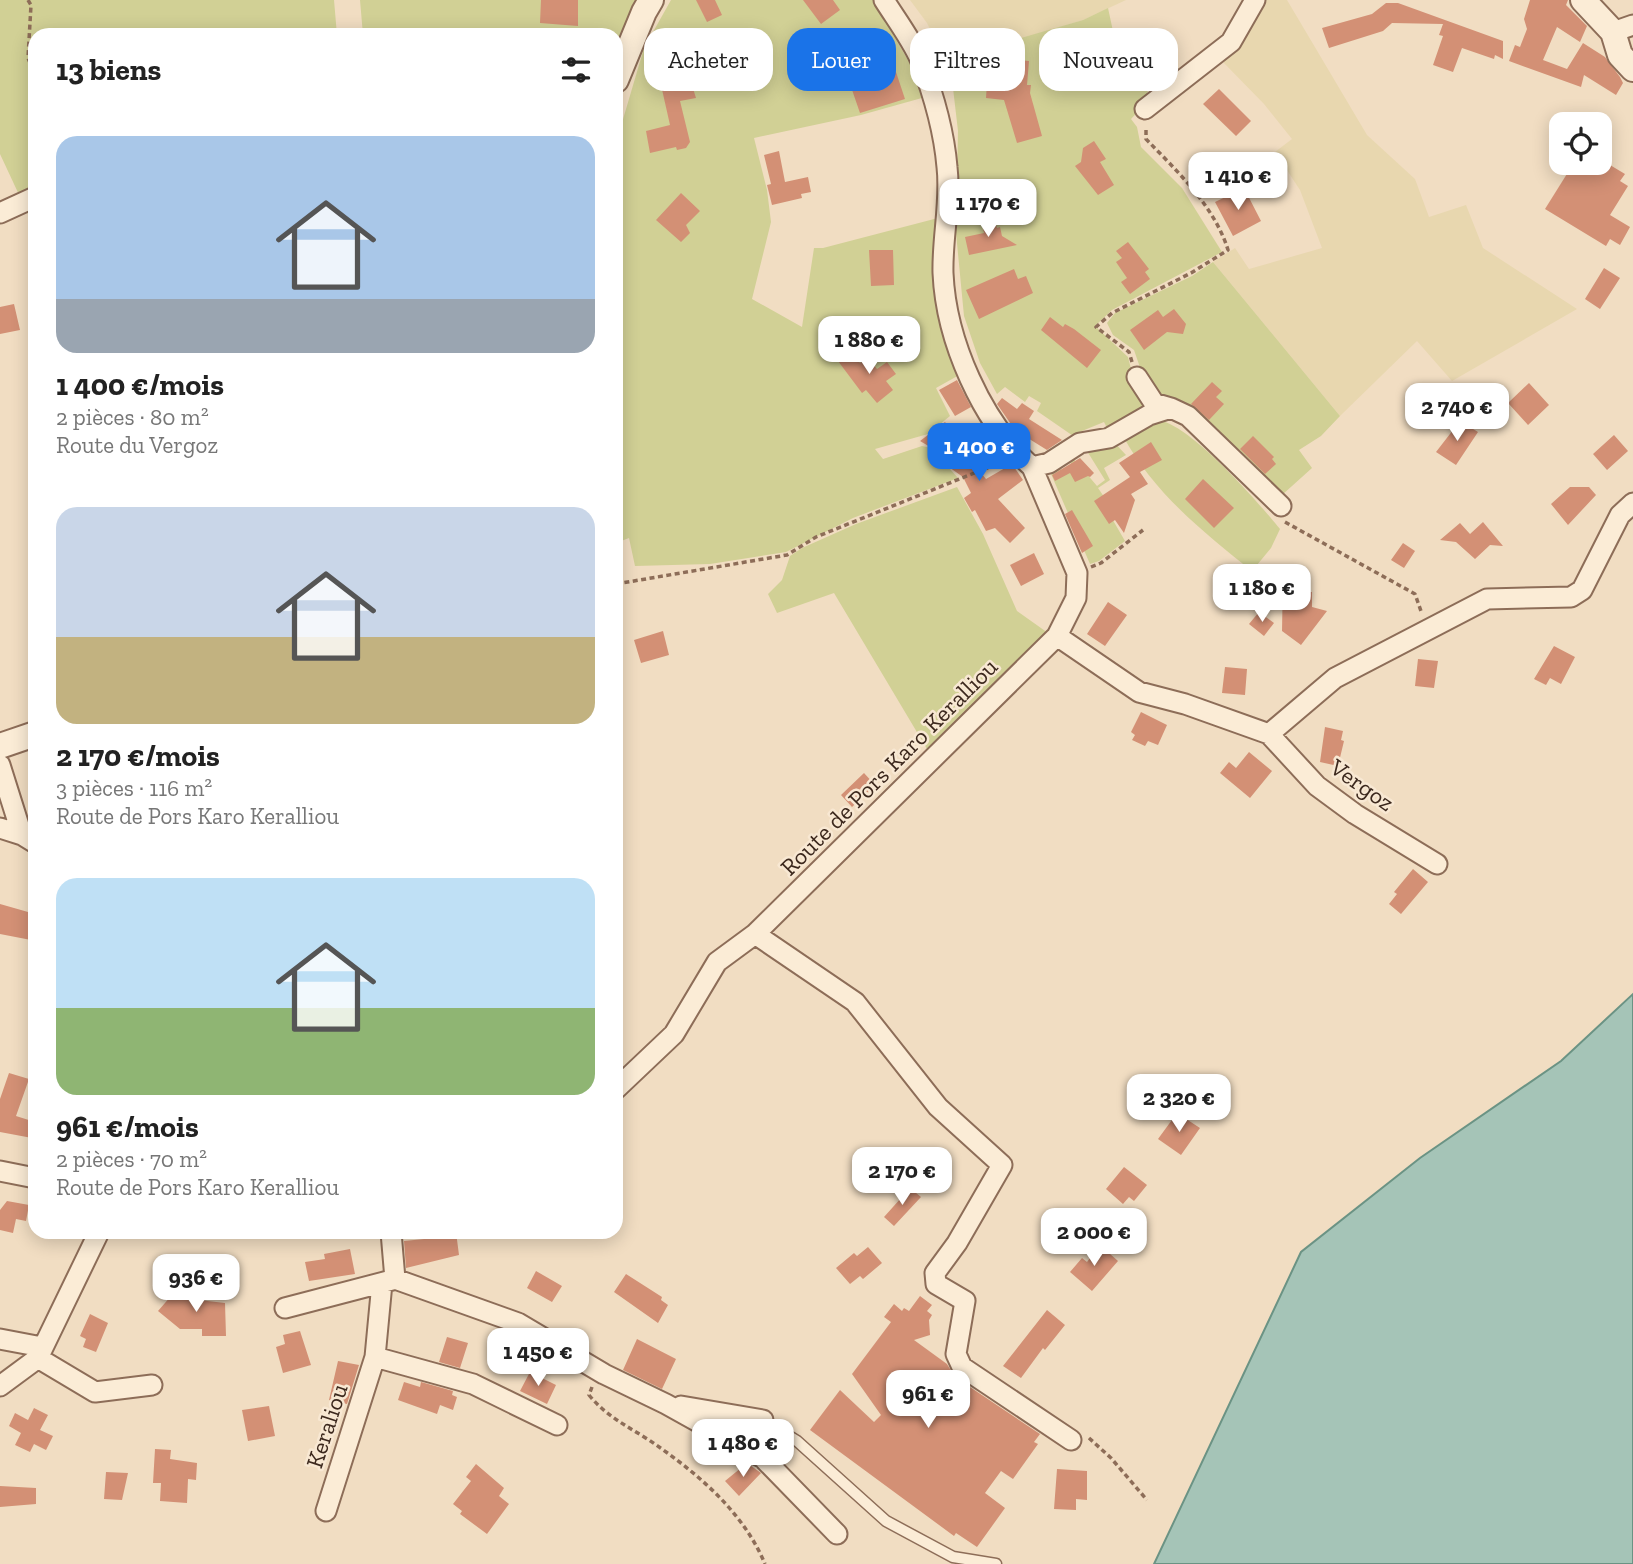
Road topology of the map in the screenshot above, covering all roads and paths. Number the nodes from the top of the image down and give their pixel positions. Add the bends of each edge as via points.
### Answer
1 (29, 0) edge
2 (652, 0) edge
3 (884, 0) edge
4 (1255, 0) edge
5 (1583, 0) edge
6 (30, 28) edge
7 (1623, 29) edge
8 (623, 62) edge
9 (1633, 69) edge
10 (1145, 109) joint
11 (28, 200) edge
12 (0, 213) edge
13 (1137, 377) joint
14 (1171, 408) junction
15 (1026, 461) junction
16 (1633, 503) edge
17 (1281, 506) joint
18 (1143, 530) dead end
19 (1077, 573) junction
20 (623, 583) edge
21 (1428, 630) junction
22 (1057, 636) junction
23 (1269, 734) junction
24 (28, 736) edge
25 (0, 746) edge
26 (0, 765) edge
27 (0, 828) edge
28 (28, 839) edge
29 (1437, 864) dead end
30 (755, 934) junction
31 (623, 1083) edge
32 (0, 1171) edge
33 (28, 1177) edge
34 (96, 1239) edge
35 (391, 1239) edge
36 (389, 1281) junction
37 (285, 1308) dead end
38 (0, 1339) edge
39 (40, 1352) junction
40 (374, 1357) junction
41 (604, 1374) junction
42 (152, 1385) dead end
43 (0, 1386) edge
44 (666, 1404) junction
45 (763, 1420) joint
46 (556, 1425) dead end
47 (1071, 1440) dead end
48 (326, 1511) dead end
49 (837, 1534) dead end
50 (765, 1564) edge
51 (996, 1564) edge

1 - 6 path
2 - 8 street
3 - 15 street via 919,57 941,125 948,170 943,274 951,321 973,390
4 - 10 street via 1231,42
5 - 7 street
7 - 9 street via 1620,55
10 - 13 path via 1146,139 1187,181 1228,250 1112,313 1096,327 1129,352
11 - 12 street
13 - 14 street via 1154,403
14 - 15 street via 1109,438 1080,443 1049,463
14 - 17 street via 1188,416
15 - 19 street
15 - 20 path via 816,537 787,555
16 - 21 street via 1620,515 1582,590 1571,597 1487,599
17 - 21 path via 1286,525 1415,594
18 - 19 path via 1101,563
19 - 22 street, Route de Pors Karo Keralliou via 1076,598
21 - 23 street via 1335,678
22 - 23 street via 1139,692
22 - 30 street, Route de Pors Karo Keralliou
23 - 29 street, Vergoz via 1317,786
24 - 25 street
26 - 28 street
27 - 28 street
30 - 31 street, Route de Pors Karo Keralliou via 717,962 674,1034
30 - 47 street via 855,1002 938,1107 1002,1165 935,1273 936,1284 965,1301 956,1354 962,1367
32 - 33 street
34 - 39 street
35 - 36 street, Keraliou
36 - 37 street
36 - 40 street, Keraliou
36 - 41 street via 518,1323
38 - 39 street
39 - 42 street via 96,1392
39 - 43 street
40 - 46 street via 472,1384
40 - 48 street, Keraliou
41 - 44 street
41 - 50 path via 593,1383 589,1395 603,1412 651,1442 719,1495 754,1538
44 - 45 street
44 - 49 street via 763,1458
45 - 51 lane via 797,1441 886,1521 953,1557

